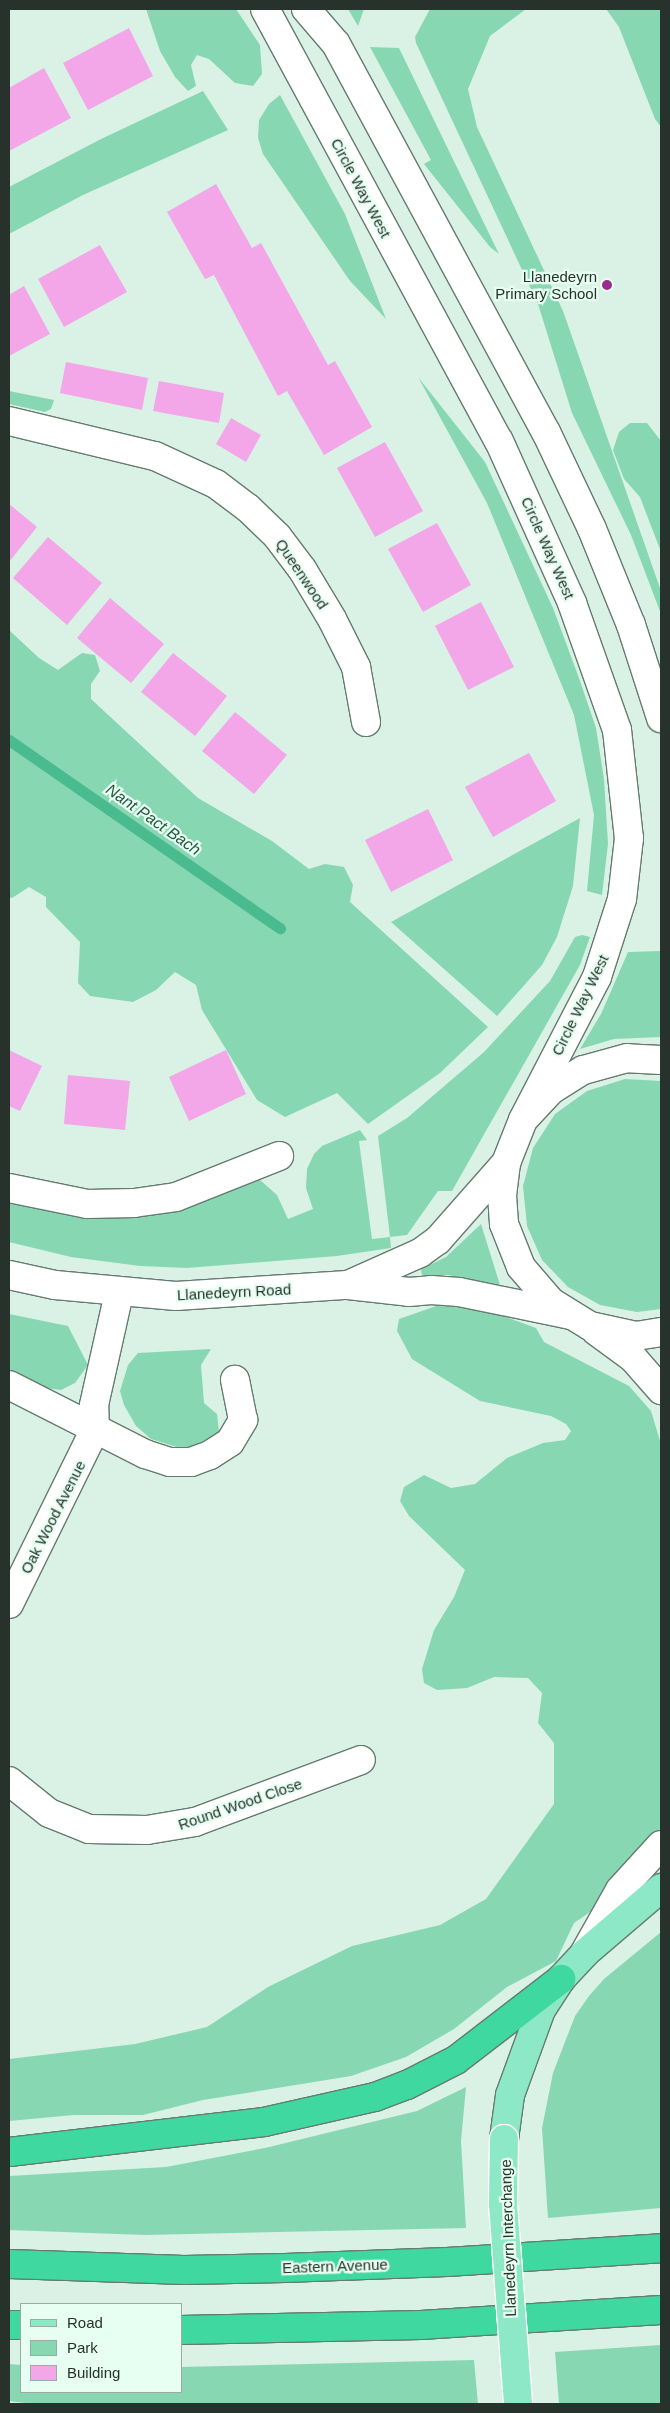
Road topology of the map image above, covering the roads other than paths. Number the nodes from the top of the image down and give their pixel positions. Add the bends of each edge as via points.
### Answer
1 (265, 9) edge
2 (306, 9) edge
3 (325, 9) edge
4 (336, 44) junction
5 (9, 421) edge
6 (661, 718) edge
7 (366, 722) dead end
8 (661, 1060) edge
9 (523, 1120) junction
10 (279, 1156) dead end
11 (506, 1163) junction
12 (9, 1188) edge
13 (9, 1275) edge
14 (348, 1284) junction
15 (119, 1293) junction
16 (581, 1320) junction
17 (661, 1332) edge
18 (235, 1380) dead end
19 (9, 1385) edge
20 (661, 1390) edge
21 (95, 1429) junction
22 (9, 1604) edge
23 (361, 1760) dead end
24 (9, 1781) edge
25 (661, 1846) edge
26 (661, 1888) edge
27 (585, 1954) junction
28 (561, 1979) junction
29 (9, 2152) edge
30 (661, 2248) edge
31 (9, 2264) edge
32 (661, 2310) edge
33 (182, 2330) edge
34 (518, 2404) edge

1 - 9 street, Circle Way West via 499,441 572,603 617,730 629,838 622,899 597,977
2 - 4 street
3 - 4 street
4 - 6 street via 546,432 624,607 653,686
5 - 7 street, Queenwood via 155,456 216,484 248,508 277,536 302,569 332,619 356,667
8 - 9 street via 627,1058 583,1070 552,1089
9 - 11 street, Circle Way West
10 - 12 street via 176,1197 134,1203 88,1204
11 - 14 street, Llanedeyrn Road via 438,1240 420,1253
11 - 16 street via 502,1195 504,1224 521,1267 551,1302
13 - 15 street, Llanedeyrn Road
14 - 15 street, Llanedeyrn Road via 220,1295
14 - 16 street, Llanedeyrn Road via 410,1292 459,1292
15 - 21 street via 94,1405
16 - 17 street, Llanedeyrn Road via 636,1336
16 - 20 street via 633,1358
18 - 21 street via 243,1420 230,1442 191,1462 170,1462 145,1454
19 - 21 street
21 - 22 street, Oak Wood Avenue
23 - 24 street, Round Wood Close via 195,1822 147,1830 89,1829 49,1813
25 - 27 street via 620,1890
26 - 27 main road, Llanedeyrn Interchange
27 - 28 main road, Llanedeyrn Interchange
28 - 29 highway via 456,2060 407,2085 374,2097 264,2122
28 - 34 main road, Llanedeyrn Interchange, bridge via 541,2010 520,2062 510,2095 504,2139 503,2204
30 - 31 highway, Eastern Avenue via 447,2262 276,2268 184,2270
32 - 33 highway via 421,2325

